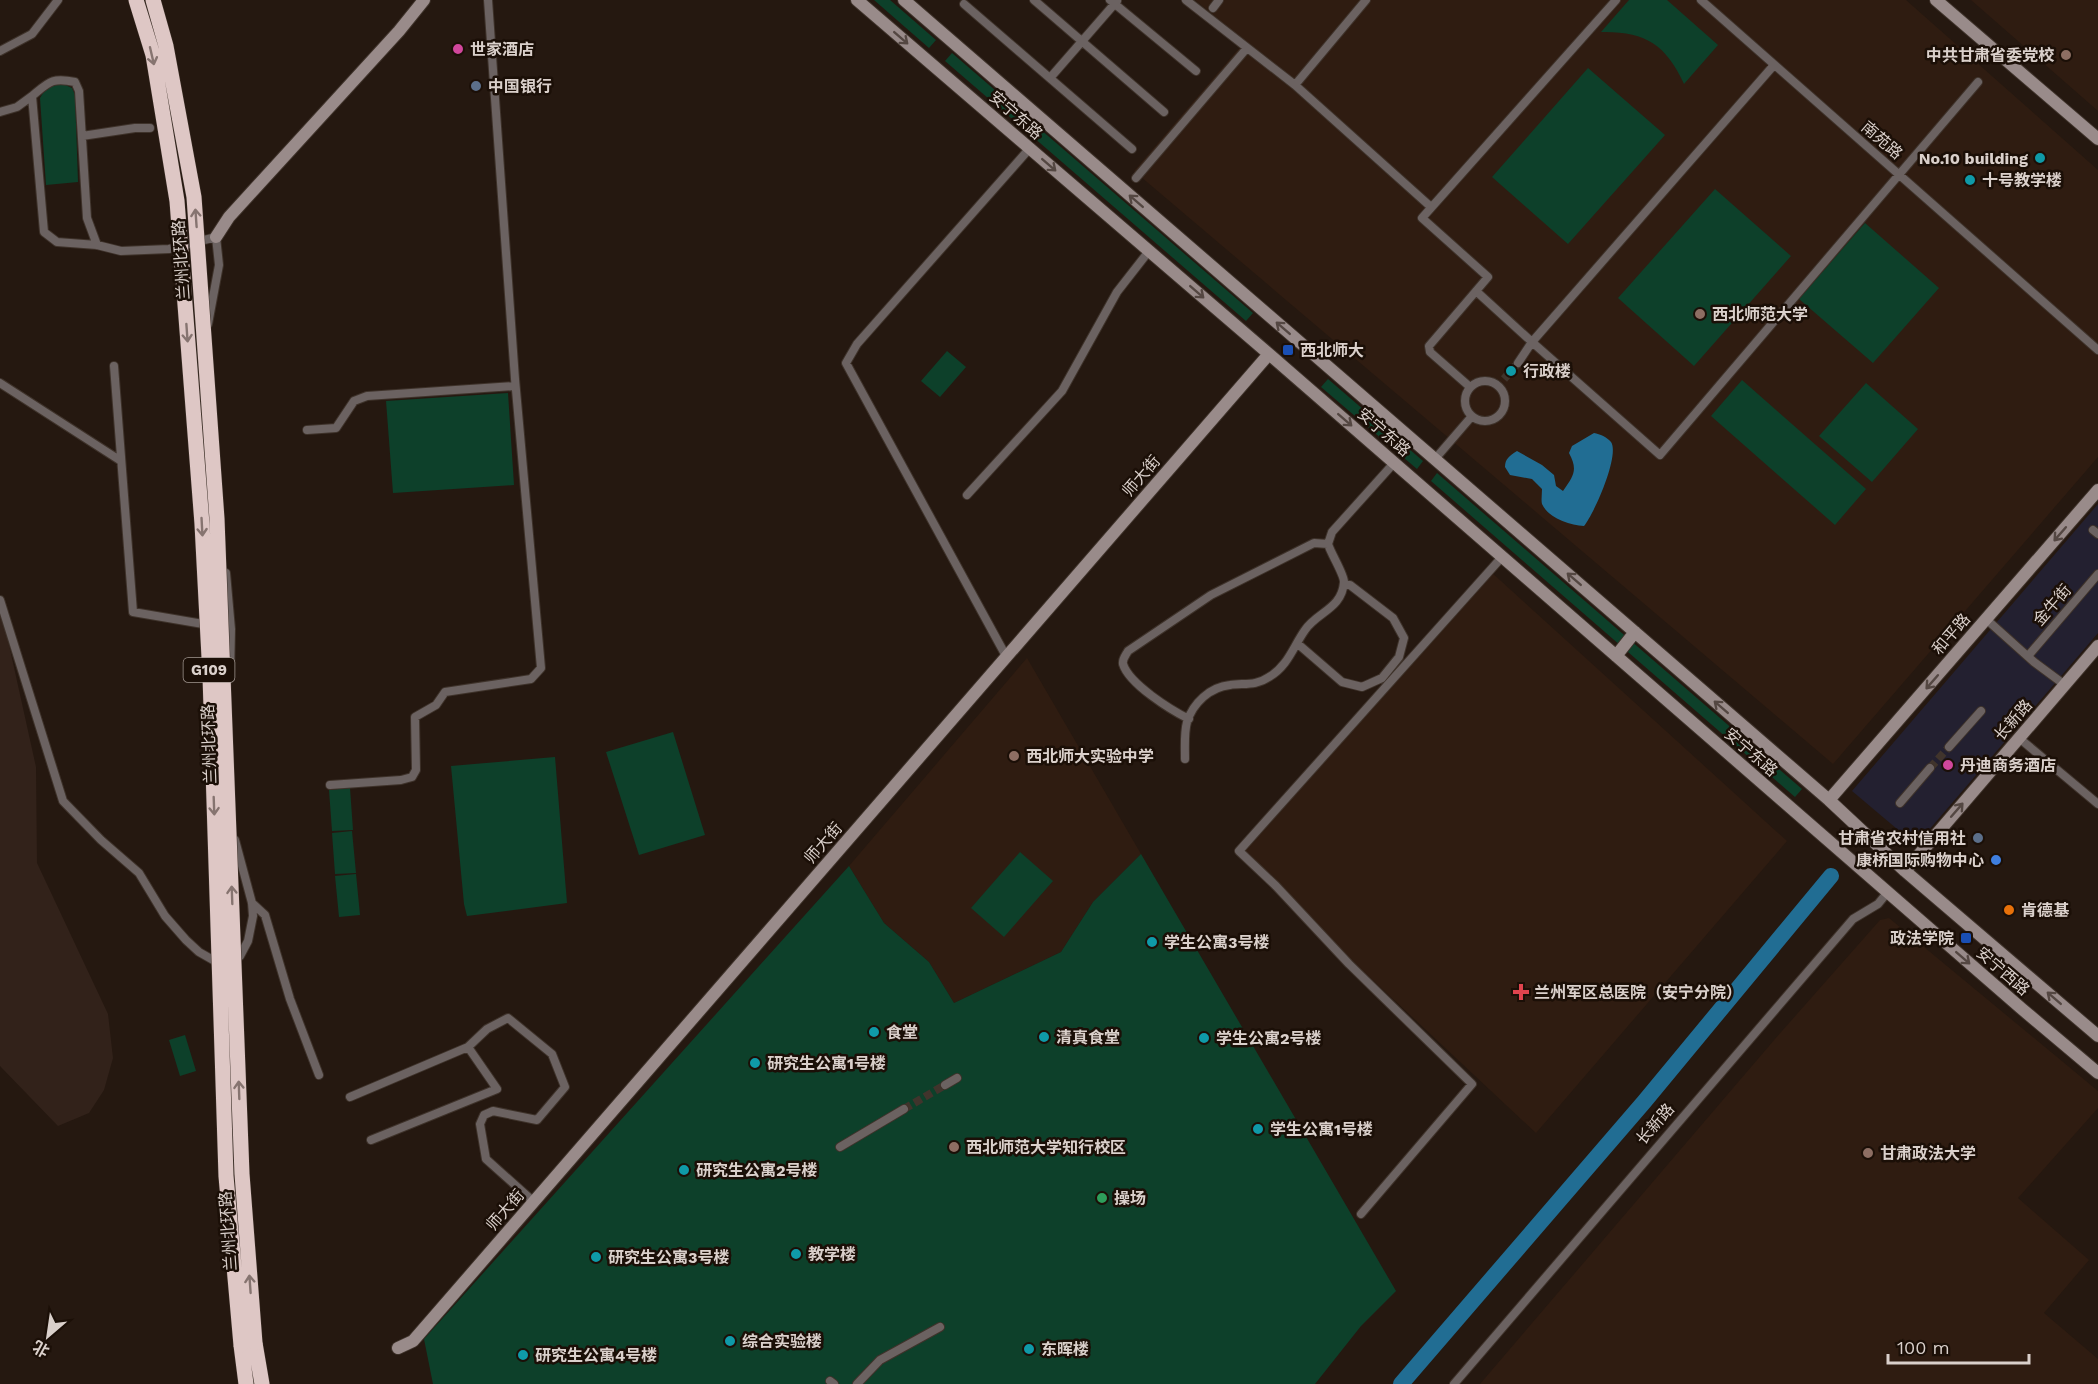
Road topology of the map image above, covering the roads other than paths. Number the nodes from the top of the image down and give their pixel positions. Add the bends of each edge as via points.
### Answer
1 (58, 0) edge
2 (136, 0) edge
3 (153, 0) edge
4 (424, 0) edge
5 (488, 0) edge
6 (857, 0) edge
7 (904, 0) edge
8 (1035, 0) edge
9 (1186, 0) edge
10 (1219, 0) edge
11 (1366, 0) edge
12 (1616, 0) edge
13 (1701, 0) edge
14 (1936, 0) edge
15 (964, 1) edge
16 (1114, 1) edge
17 (1213, 8) dead end
18 (1082, 41) junction
19 (1247, 48) junction
20 (0, 51) edge
21 (1774, 65) junction
22 (1196, 71) dead end
23 (1050, 78) junction
24 (1978, 82) dead end
25 (1295, 85) junction
26 (32, 96) junction
27 (0, 112) edge
28 (1164, 112) dead end
29 (150, 128) dead end
30 (82, 136) junction
31 (2098, 140) edge
32 (1030, 148) junction
33 (1132, 149) dead end
34 (1898, 174) junction
35 (1136, 178) dead end
36 (1431, 207) junction
37 (216, 237) junction
38 (97, 245) junction
39 (1149, 251) junction
40 (1476, 291) junction
41 (1532, 342) junction
42 (2098, 350) edge
43 (1269, 354) junction
44 (1518, 363) tunnel mouth
45 (114, 366) dead end
46 (0, 383) edge
47 (515, 386) junction
48 (1470, 387) junction
49 (1472, 416) junction
50 (307, 430) dead end
51 (1435, 459) junction
52 (121, 461) junction
53 (1394, 463) junction
54 (2098, 490) edge
55 (967, 495) dead end
56 (1328, 544) junction
57 (1502, 557) junction
58 (2098, 574) edge
59 (1344, 585) junction
60 (0, 600) edge
61 (1986, 619) junction
62 (231, 629) junction
63 (1635, 633) junction
64 (1298, 644) junction
65 (2098, 646) edge
66 (1006, 656) junction
67 (1616, 656) junction
68 (2028, 656) junction
69 (2065, 685) junction
70 (1981, 711) dead end
71 (1189, 719) junction
72 (2019, 738) junction
73 (1949, 747) tunnel mouth
74 (1185, 759) dead end
75 (1930, 768) tunnel mouth
76 (330, 785) dead end
77 (1829, 800) junction
78 (1900, 802) dead end
79 (2098, 804) edge
80 (1905, 871) junction
81 (1887, 892) junction
82 (252, 903) junction
83 (2098, 1036) edge
84 (468, 1047) junction
85 (2098, 1073) edge
86 (319, 1075) dead end
87 (957, 1078) dead end
88 (945, 1085) tunnel mouth
89 (350, 1097) dead end
90 (904, 1109) tunnel mouth
91 (371, 1140) dead end
92 (840, 1147) dead end
93 (534, 1202) junction
94 (1361, 1214) dead end
95 (940, 1328) dead end
96 (248, 1344) junction
97 (398, 1348) dead end
98 (246, 1384) edge
99 (262, 1384) edge
100 (857, 1384) edge
101 (1454, 1384) edge

1 - 20 street via 32,34
2 -> 96 highway, 兰州北环路 / G109, bridge via 153,55 177,201 210,676 226,1176
96 -> 3 highway, 兰州北环路 / G109, bridge via 218,531 194,197 166,46
4 - 37 main road
5 - 47 street
6 -> 32 main road, 安宁东路
51 -> 7 main road, 安宁东路
8 - 18 street
9 - 19 street
10 - 17 street
11 - 25 street
12 - 36 street
13 - 21 street, 南苑路
14 - 31 main road
15 - 23 street
16 - 18 street
16 - 22 street
18 - 23 street
18 - 28 street
19 - 25 street
19 - 35 street
21 - 34 street, 南苑路
21 - 41 street
23 - 33 street
24 - 34 street
25 - 36 street
26 - 27 street via 17,107
26 - 30 street via 60,78 75,82
26 - 38 street via 44,232 57,242
29 - 30 street
30 - 38 street via 87,218
32 -> 39 main road, 安宁东路
32 - 66 street via 857,344 846,363
34 - 41 street via 1660,455
34 - 42 street, 南苑路
36 - 40 street via 1422,218 1488,277
37 - 38 street via 169,249 121,251
37 - 62 street via 219,265 208,326
39 -> 43 main road, 安宁东路
39 - 55 street via 1117,292 1062,391
40 - 41 street
40 - 48 street via 1430,346 1430,352
41 - 44 street
43 -> 53 main road, 安宁东路
43 - 66 main road, 师大街
45 - 52 street
46 - 52 street
47 - 50 street via 367,396 354,401 336,428
47 - 76 street via 541,668 531,680 445,692 436,705 415,717 416,770 412,777
48 - 49 street via 1465,402
48 - 49 street via 1484,380 1502,382 1506,399 1495,419 1479,420
49 - 51 street
63 -> 51 main road, 安宁东路
52 - 62 street via 133,612
53 - 56 street via 1332,532
53 - 57 main road, 安宁东路
54 -> 61 main road, 和平路
56 - 59 street via 1344,575
56 - 71 street via 1314,543 1211,595 1128,651 1123,665 1132,677 1168,709
57 - 67 main road, 安宁东路
57 - 94 street via 1239,851 1472,1084
58 - 68 street, 金牛街
59 - 64 street via 1335,605 1310,624
59 - 64 street via 1350,585 1393,618 1404,638 1399,657 1382,678 1362,687 1342,682
60 - 82 street via 63,801 139,873 165,916 186,940 213,960 229,962 240,956 248,941
61 - 68 street
61 -> 77 main road, 和平路
62 - 82 street via 228,780 236,846
63 - 67 main road
77 -> 63 main road, 安宁东路
64 - 71 street via 1286,664 1270,677 1253,685 1214,688
65 - 69 main road, 长新路
66 - 93 main road, 师大街
67 - 81 main road, 安宁东路
68 - 69 street
69 - 72 main road, 长新路
70 - 73 street
71 - 74 street
72 - 79 street
80 -> 72 main road, 长新路
75 - 78 street
77 - 80 main road, 安宁东路
83 -> 80 main road, 安宁西路
81 -> 85 main road, 安宁西路
81 - 101 street, 长新路 via 1878,904 1853,919
82 - 86 street via 265,915 290,999
84 - 89 street
84 - 91 street via 497,1089
84 - 93 street via 487,1029 508,1018 552,1054 565,1087 537,1120 493,1111 484,1115 480,1124 486,1159
87 - 88 street
90 - 92 street
93 - 97 main road, 师大街 via 413,1341
95 - 100 street via 880,1360
96 - 98 highway, 兰州北环路 / G109
96 - 99 highway, 兰州北环路 / G109

